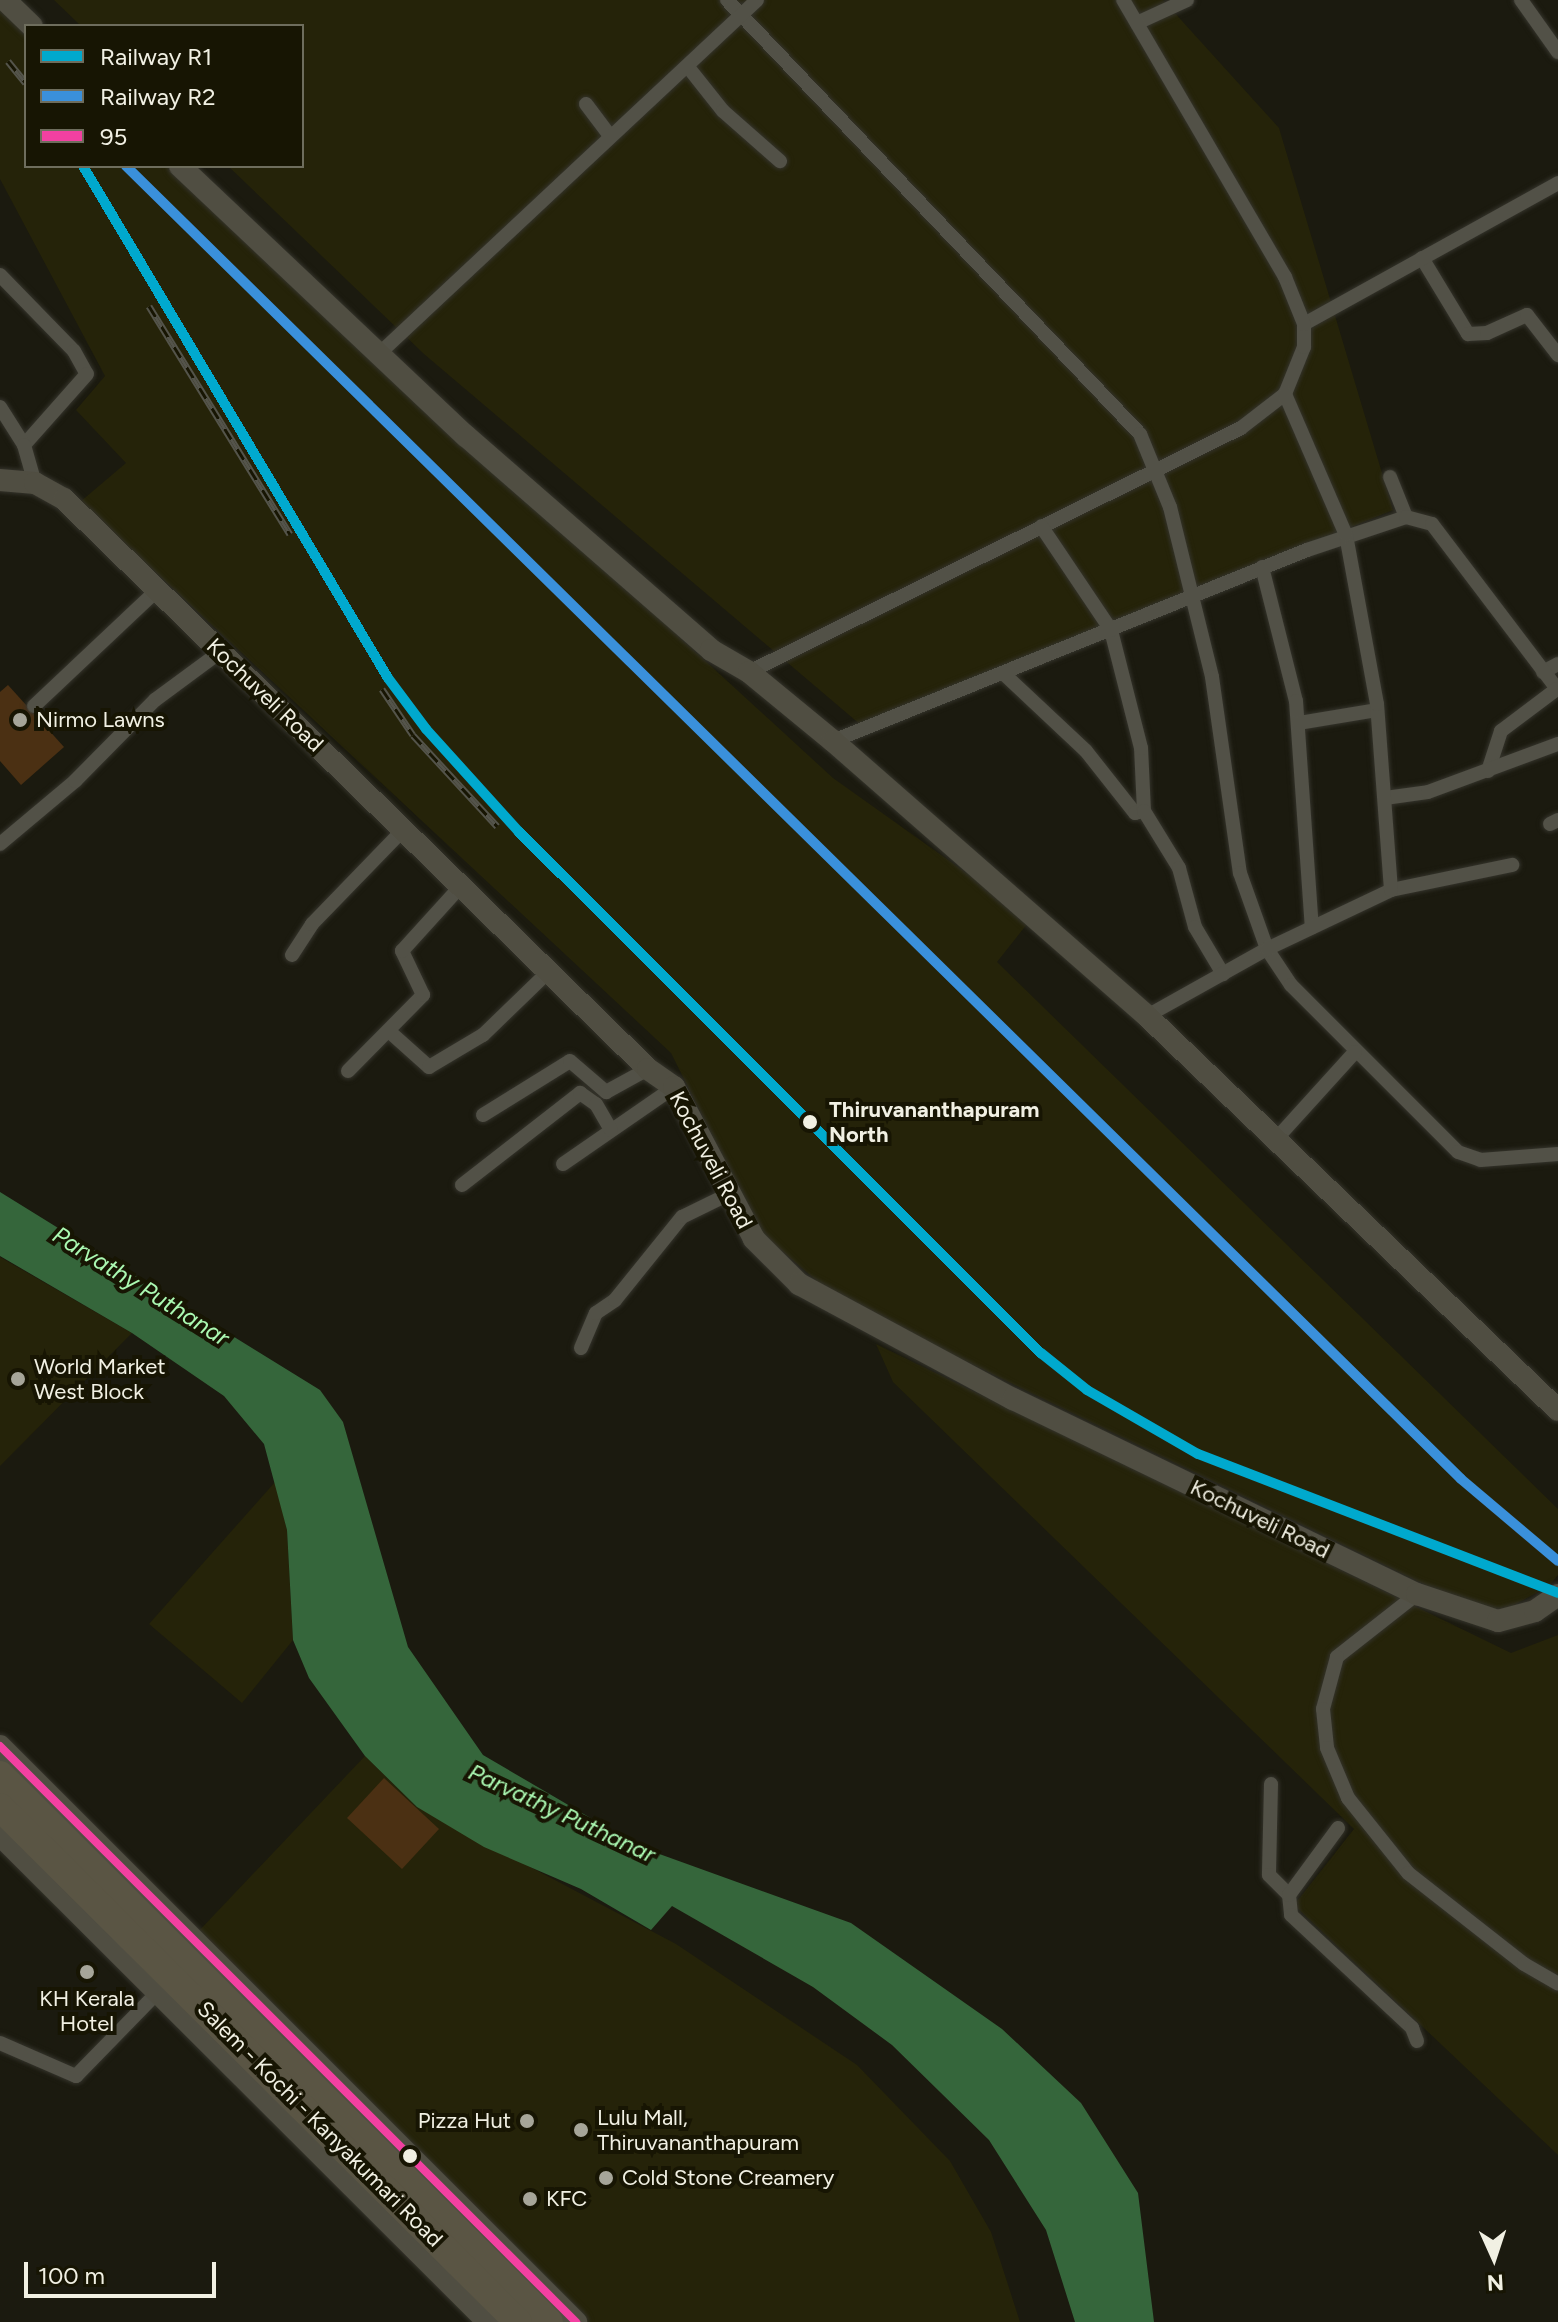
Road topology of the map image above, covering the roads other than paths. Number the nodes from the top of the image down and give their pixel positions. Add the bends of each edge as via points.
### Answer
1 (5, 0) edge
2 (727, 0) edge
3 (757, 0) edge
4 (1123, 0) edge
5 (1187, 0) edge
6 (1521, 0) edge
7 (741, 14) junction
8 (1137, 23) junction
9 (30, 24) edge
10 (1558, 52) edge
11 (688, 67) junction
12 (586, 104) dead end
13 (610, 136) junction
14 (780, 161) dead end
15 (182, 168) edge
16 (1558, 183) edge
17 (1422, 258) junction
18 (0, 275) edge
19 (1304, 324) junction
20 (381, 352) junction
21 (1558, 355) edge
22 (1285, 394) junction
23 (0, 407) edge
24 (24, 445) junction
25 (1156, 468) junction
26 (1390, 477) dead end
27 (0, 480) edge
28 (35, 483) junction
29 (1406, 517) junction
30 (1041, 526) junction
31 (1346, 535) junction
32 (1262, 567) junction
33 (157, 590) junction
34 (1192, 595) junction
35 (1111, 630) junction
36 (220, 652) junction
37 (1558, 664) edge
38 (749, 672) junction
39 (1543, 672) junction
40 (1004, 674) junction
41 (1558, 690) edge
42 (34, 706) dead end
43 (1377, 710) junction
44 (1299, 723) junction
45 (833, 741) junction
46 (1558, 744) edge
47 (1488, 771) junction
48 (1385, 798) junction
49 (1144, 811) junction
50 (404, 829) junction
51 (0, 844) edge
52 (1512, 865) dead end
53 (460, 887) junction
54 (1391, 890) junction
55 (1312, 927) junction
56 (1267, 949) junction
57 (292, 955) dead end
58 (548, 972) junction
59 (1223, 974) junction
60 (1147, 1016) junction
61 (391, 1033) junction
62 (1355, 1052) junction
63 (648, 1069) junction
64 (348, 1071) dead end
65 (674, 1087) junction
66 (483, 1115) dead end
67 (611, 1130) junction
68 (1277, 1138) junction
69 (1558, 1154) edge
70 (563, 1164) dead end
71 (462, 1185) dead end
72 (727, 1195) junction
73 (581, 1348) dead end
74 (1558, 1410) edge
75 (1417, 1594) junction
76 (1558, 1595) edge
77 (0, 1746) edge
78 (0, 1775) edge
79 (1271, 1784) dead end
80 (0, 1807) edge
81 (1338, 1828) dead end
82 (0, 1835) edge
83 (1289, 1895) junction
84 (130, 1921) junction
85 (1558, 1984) edge
86 (156, 1994) junction
87 (1417, 2041) dead end
88 (0, 2043) edge
89 (488, 2322) edge
90 (518, 2322) edge
91 (549, 2322) edge
92 (576, 2322) edge

1 - 9 street
2 - 7 street
3 - 7 street
4 - 8 street
5 - 8 street
6 - 10 street
7 - 11 street
7 - 25 street via 1111,397 1140,434
8 - 19 street via 1285,277
11 - 13 street
11 - 14 street via 723,111
12 - 13 street
13 - 20 street
15 - 20 street
16 - 17 street
17 - 19 street
17 - 21 street via 1468,334 1487,333 1527,315
18 - 24 street via 74,351 87,374
19 - 22 street via 1299,367
20 - 38 street via 466,436 711,650
22 - 25 street via 1241,428
22 - 31 street
23 - 24 street
24 - 28 street
25 - 30 street
25 - 34 street
26 - 29 street
27 - 28 street, Kochuveli Road
28 - 33 street, Kochuveli Road via 64,499
29 - 31 street
29 - 39 street via 1432,524
30 - 35 street
30 - 38 street
31 - 32 street
31 - 43 street
32 - 34 street
32 - 44 street
33 - 36 street, Kochuveli Road
33 - 42 street
34 - 35 street
34 - 56 street via 1232,790 1240,873
35 - 40 street
35 - 49 street via 1141,748
36 - 50 street, Kochuveli Road
36 - 51 street via 155,700 75,781
37 - 39 street
38 - 45 street
39 - 41 street
40 - 45 street
40 - 49 street via 1086,751 1135,813
41 - 47 street via 1501,731
43 - 44 street
43 - 48 street
44 - 55 street
45 - 60 street
46 - 47 street
47 - 48 street via 1428,792
48 - 54 street
49 - 59 street via 1179,868 1195,927
50 - 53 street, Kochuveli Road
50 - 57 street via 312,924
52 - 54 street
53 - 58 street, Kochuveli Road
53 - 61 street via 402,951 423,995
54 - 55 street
55 - 56 street
56 - 59 street
56 - 62 street via 1291,985
58 - 61 street via 483,1035 429,1067
58 - 63 street, Kochuveli Road
59 - 60 street
60 - 68 street
61 - 64 street
62 - 68 street
62 - 69 street via 1467,1157
63 - 65 street, Kochuveli Road
63 - 66 street via 606,1092 570,1061
65 - 67 street via 644,1113
65 - 72 street, Kochuveli Road
67 - 70 street
67 - 71 street via 596,1104 580,1093
68 - 74 street
72 - 73 street via 682,1217 615,1300 596,1313
72 - 75 street, Kochuveli Road via 754,1239 799,1284 847,1315
75 - 76 street, Kochuveli Road via 1498,1621 1535,1611
75 - 85 street via 1337,1657 1323,1709 1327,1748 1348,1798 1402,1866 1524,1964
77 - 84 street
78 - 84 highway
79 - 83 street via 1269,1875
80 - 84 highway
81 - 83 street
82 - 84 street
83 - 87 street via 1291,1915 1412,2028
84 - 86 street
84 - 90 highway, Salem - Kochi - Kanyakumari Road
84 - 91 highway, Salem - Kochi - Kanyakumari Road
84 - 92 street
86 - 88 street via 76,2076
86 - 89 street

